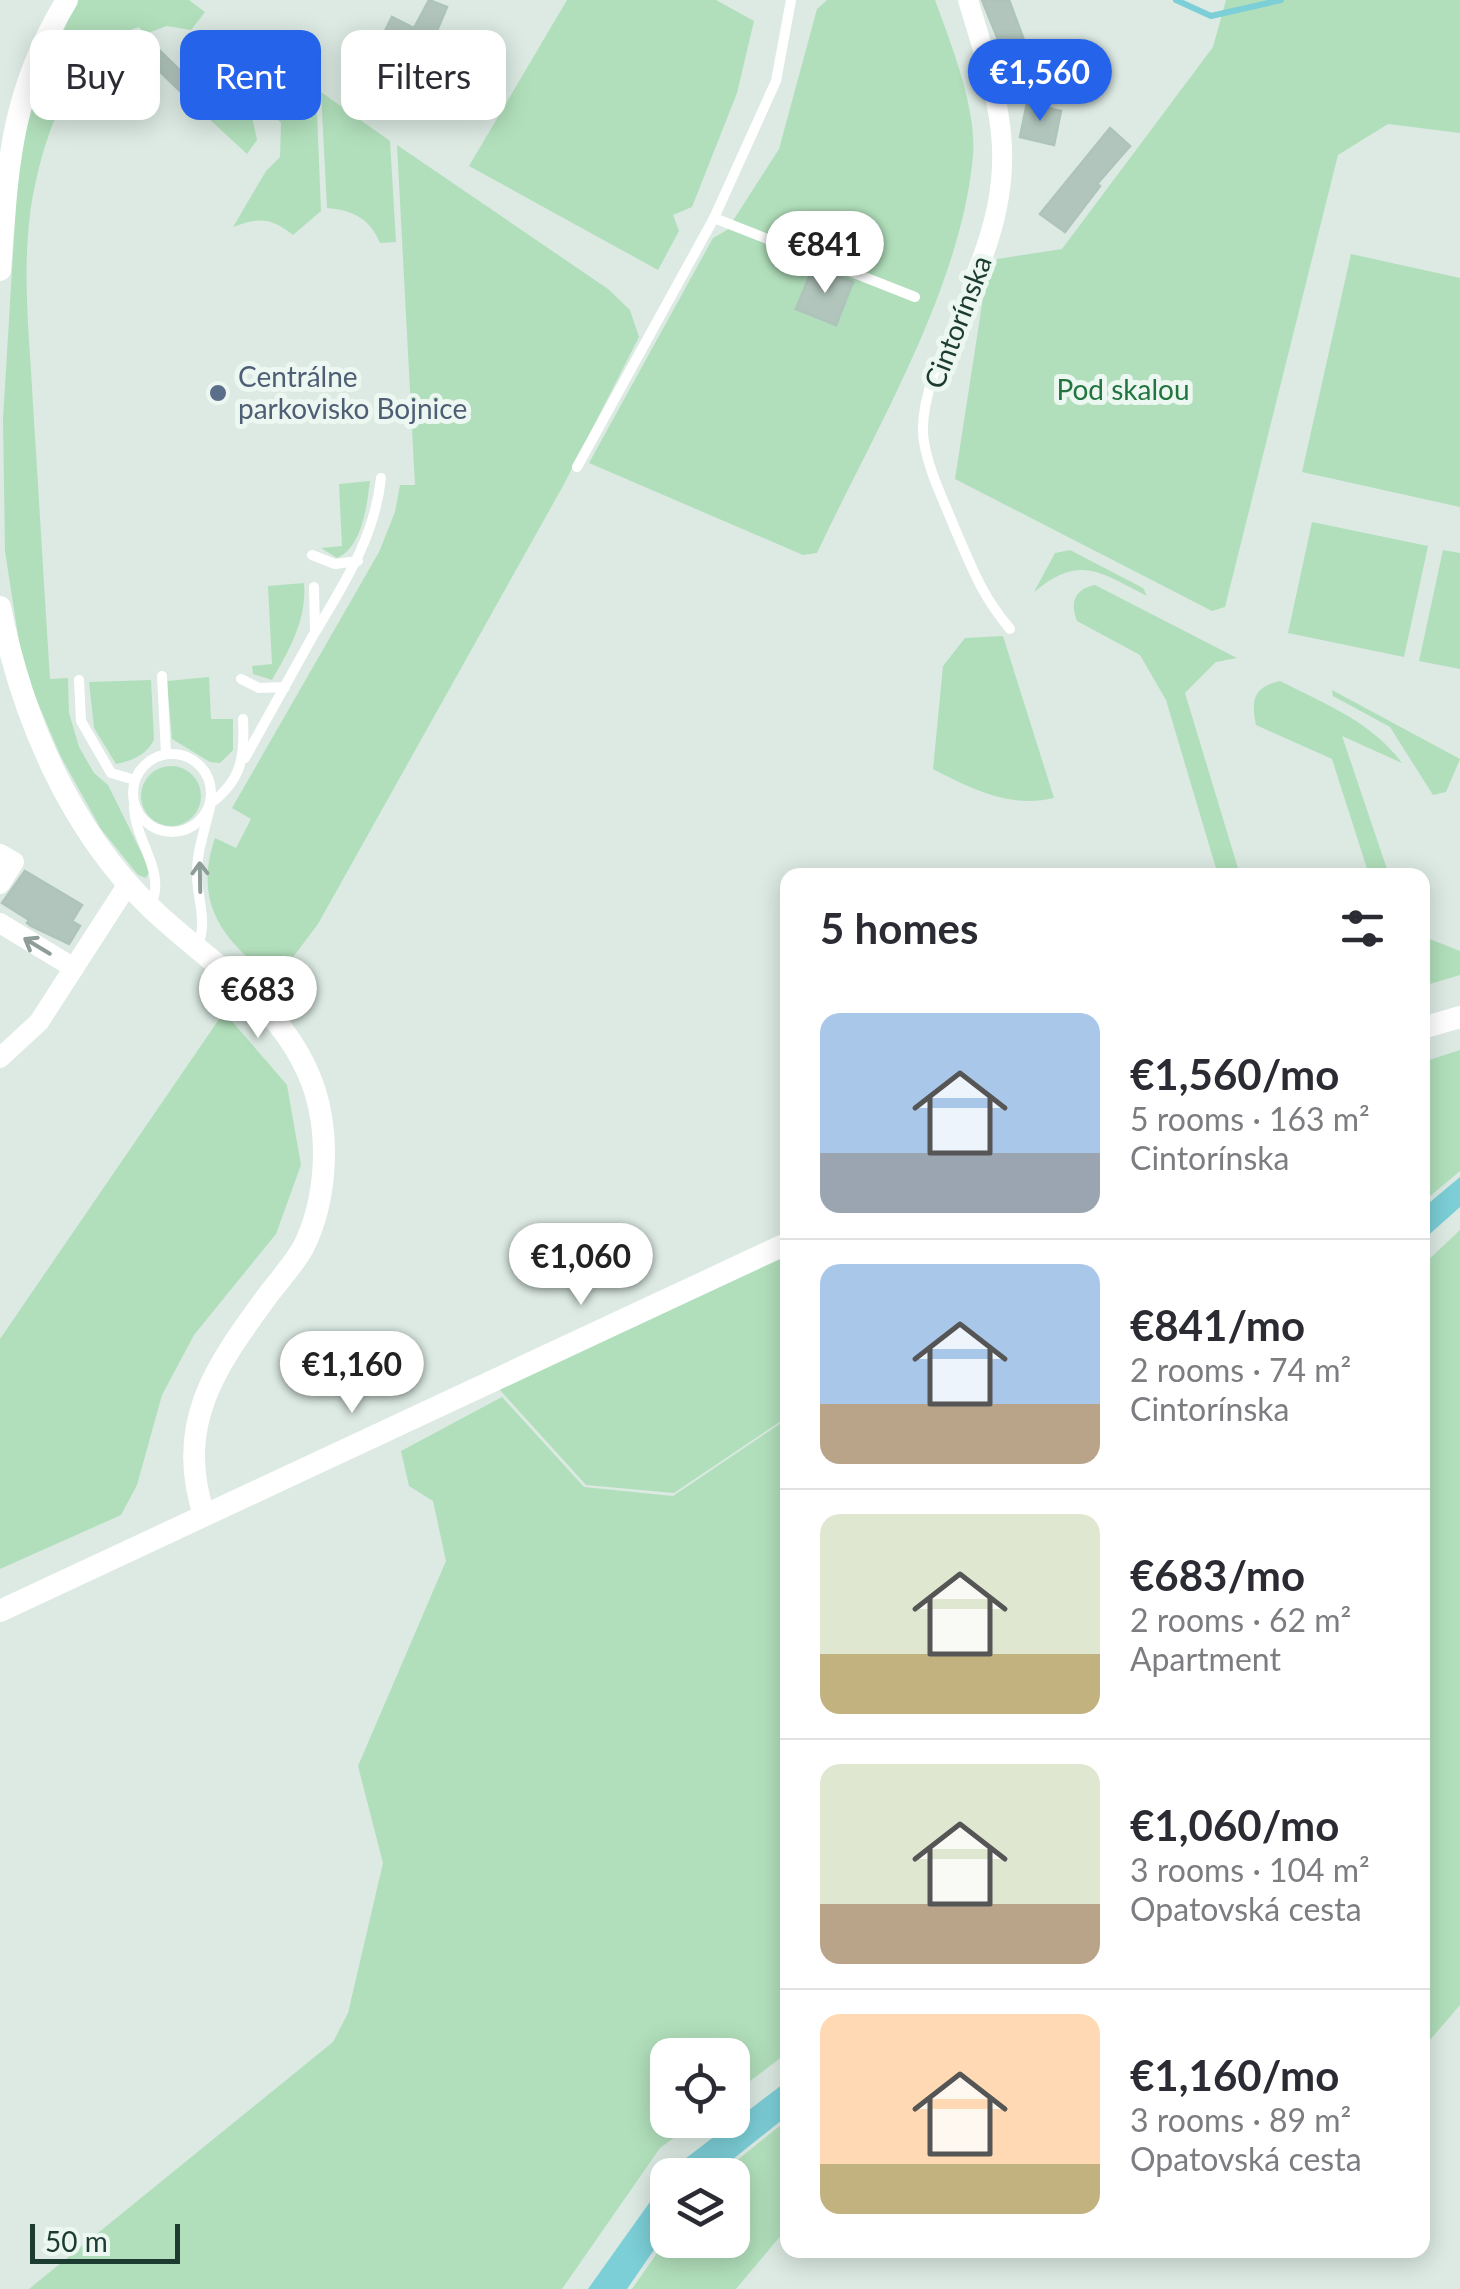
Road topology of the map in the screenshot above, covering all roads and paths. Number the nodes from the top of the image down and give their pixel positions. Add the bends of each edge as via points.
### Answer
1 (66, 0) edge
2 (791, 0) edge
3 (968, 0) edge
4 (714, 218) junction
5 (0, 270) edge
6 (973, 282) joint
7 (915, 297) dead end
8 (578, 467) dead end
9 (381, 478) dead end
10 (312, 555) dead end
11 (358, 560) junction
12 (314, 586) dead end
13 (0, 607) edge
14 (1010, 628) dead end
15 (316, 632) junction
16 (162, 676) dead end
17 (241, 679) dead end
18 (80, 680) dead end
19 (285, 687) junction
20 (243, 719) dead end
21 (166, 754) junction
22 (245, 759) junction
23 (134, 780) junction
24 (210, 803) junction
25 (134, 805) junction
26 (0, 854) edge
27 (0, 884) edge
28 (128, 884) junction
29 (150, 908) junction
30 (0, 923) edge
31 (197, 949) junction
32 (74, 968) junction
33 (1460, 1017) edge
34 (1430, 1026) edge
35 (0, 1058) edge
36 (780, 1247) edge
37 (204, 1515) junction
38 (0, 1611) edge

1 - 5 street via 23,89 10,145
2 - 4 lane via 776,82
3 - 6 street, Cintorínska via 999,102 1004,154 1001,198
4 - 7 lane
4 - 8 lane
6 - 14 lane, Cintorínska via 926,406 923,439 982,596
9 - 11 lane via 378,512
10 - 11 lane via 335,564
11 - 15 lane
12 - 15 lane
13 - 28 street via 11,660 52,768
15 - 19 lane
16 - 21 lane
17 - 19 lane via 259,688
18 - 23 lane via 81,721 111,773
19 - 22 lane
20 - 22 lane
21 - 23 lane
21 - 24 lane via 196,761 206,772
22 - 24 lane via 227,791
23 - 25 lane
24 - 25 lane via 184,831 163,832
31 -> 24 lane via 205,929 197,873
25 - 29 lane via 134,825 156,872 158,892
26 - 27 street via 14,862
28 - 29 street
28 - 32 street
29 - 31 street
32 -> 30 street
31 - 37 street via 265,1004 294,1048 315,1091 323,1172 303,1248 222,1358 196,1415 193,1474
32 - 35 street via 40,1022
33 - 34 street
36 - 37 street
37 - 38 street

